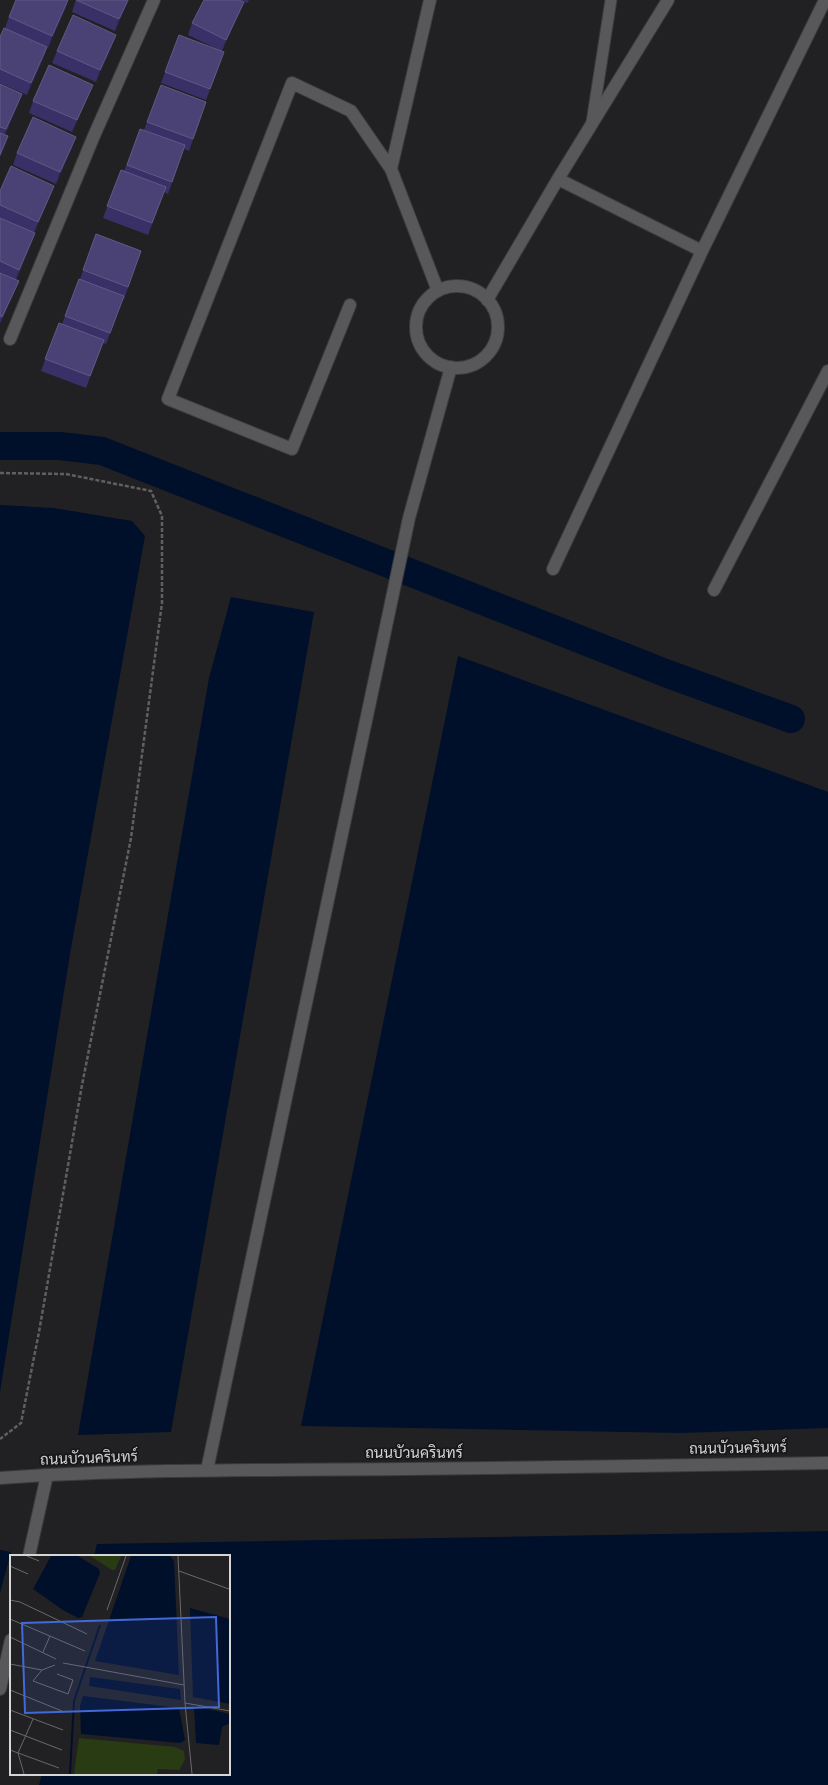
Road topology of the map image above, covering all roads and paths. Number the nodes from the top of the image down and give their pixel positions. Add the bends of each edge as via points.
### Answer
1 (154, 0) edge
2 (430, 0) edge
3 (612, 0) edge
4 (668, 0) edge
5 (825, 0) edge
6 (592, 125) junction
7 (391, 169) junction
8 (558, 179) junction
9 (702, 251) junction
10 (438, 291) junction
11 (488, 300) junction
12 (350, 305) dead end
13 (10, 339) dead end
14 (451, 367) junction
15 (828, 371) edge
16 (0, 473) edge
17 (553, 569) dead end
18 (714, 590) dead end
19 (0, 1439) edge
20 (828, 1463) edge
21 (207, 1470) junction
22 (47, 1475) junction
23 (0, 1478) edge
24 (29, 1555) edge
25 (10, 1644) edge
26 (0, 1689) edge

1 - 13 street via 93,138
2 - 7 street
3 - 6 lane
4 - 6 street
5 - 9 street
6 - 8 street
7 - 10 street
7 - 12 street via 351,111 292,83 168,399 292,449
8 - 9 street
8 - 11 street
9 - 17 street
10 - 11 street via 450,287 464,287
10 - 14 street via 419,311 416,324 417,338 432,360
11 - 14 street via 497,324 496,338 491,350 470,366
14 - 21 street via 409,518
15 - 18 street
16 - 19 path via 66,474 151,491 162,516 162,603 131,838 82,1085 39,1332 20,1423
20 - 21 street, ถนนบัวนครินทร์
21 - 22 street, ถนนบัวนครินทร์
22 - 23 street, ถนนบัวนครินทร์
22 - 24 street
25 - 26 street

